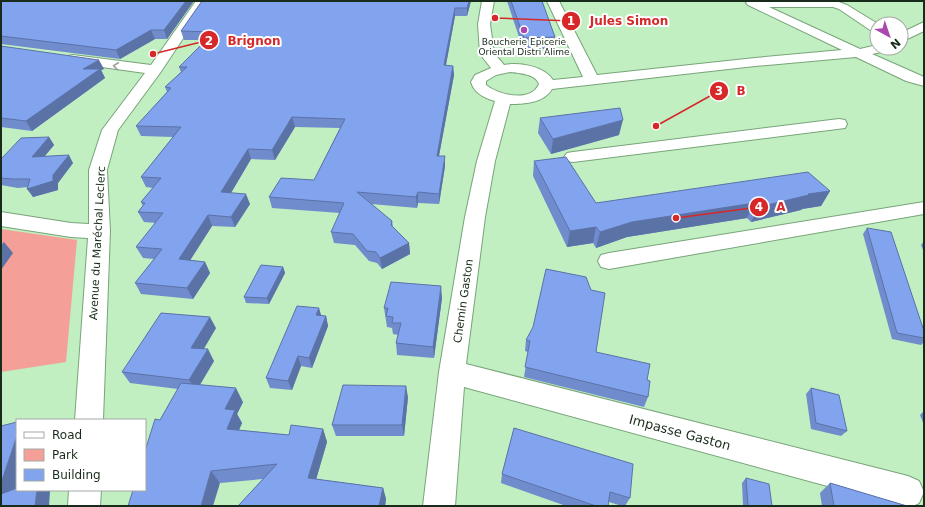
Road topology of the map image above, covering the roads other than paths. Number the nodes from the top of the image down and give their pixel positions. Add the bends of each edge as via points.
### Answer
1 (202, 1) edge
2 (488, 1) edge
3 (553, 1) edge
4 (869, 24) edge
5 (924, 26) edge
6 (909, 34) edge
7 (869, 51) edge
8 (858, 53) junction
9 (61, 58) edge
10 (500, 68) junction
11 (155, 70) junction
12 (592, 80) junction
13 (924, 82) edge
14 (547, 85) junction
15 (503, 99) junction
16 (839, 124) dead end
17 (573, 157) dead end
18 (924, 208) edge
19 (1, 219) edge
20 (99, 231) junction
21 (609, 261) dead end
22 (452, 372) junction
23 (88, 419) edge
24 (85, 491) edge
25 (908, 492) dead end
26 (84, 506) edge
27 (439, 506) edge

1 - 11 street, Avenue du Maréchal Leclerc
2 - 10 street via 484,24 487,54
3 - 12 street
4 - 8 street via 834,4 752,3
5 - 6 street
7 - 8 street
8 - 12 street
8 - 13 street
11 -> 9 street
10 - 14 street via 529,70 542,76
10 - 15 street via 484,74 479,83 486,92
11 - 20 street, Avenue du Maréchal Leclerc via 110,130 98,170
12 - 14 street
14 - 15 street via 540,94 533,97
15 - 22 street, Chemin Gaston via 486,161 475,217
16 - 17 street
18 - 21 street
19 - 20 street via 72,230
20 - 23 street, Avenue du Maréchal Leclerc
22 - 25 street, Impasse Gaston
22 - 27 street, Chemin Gaston
24 - 26 street

